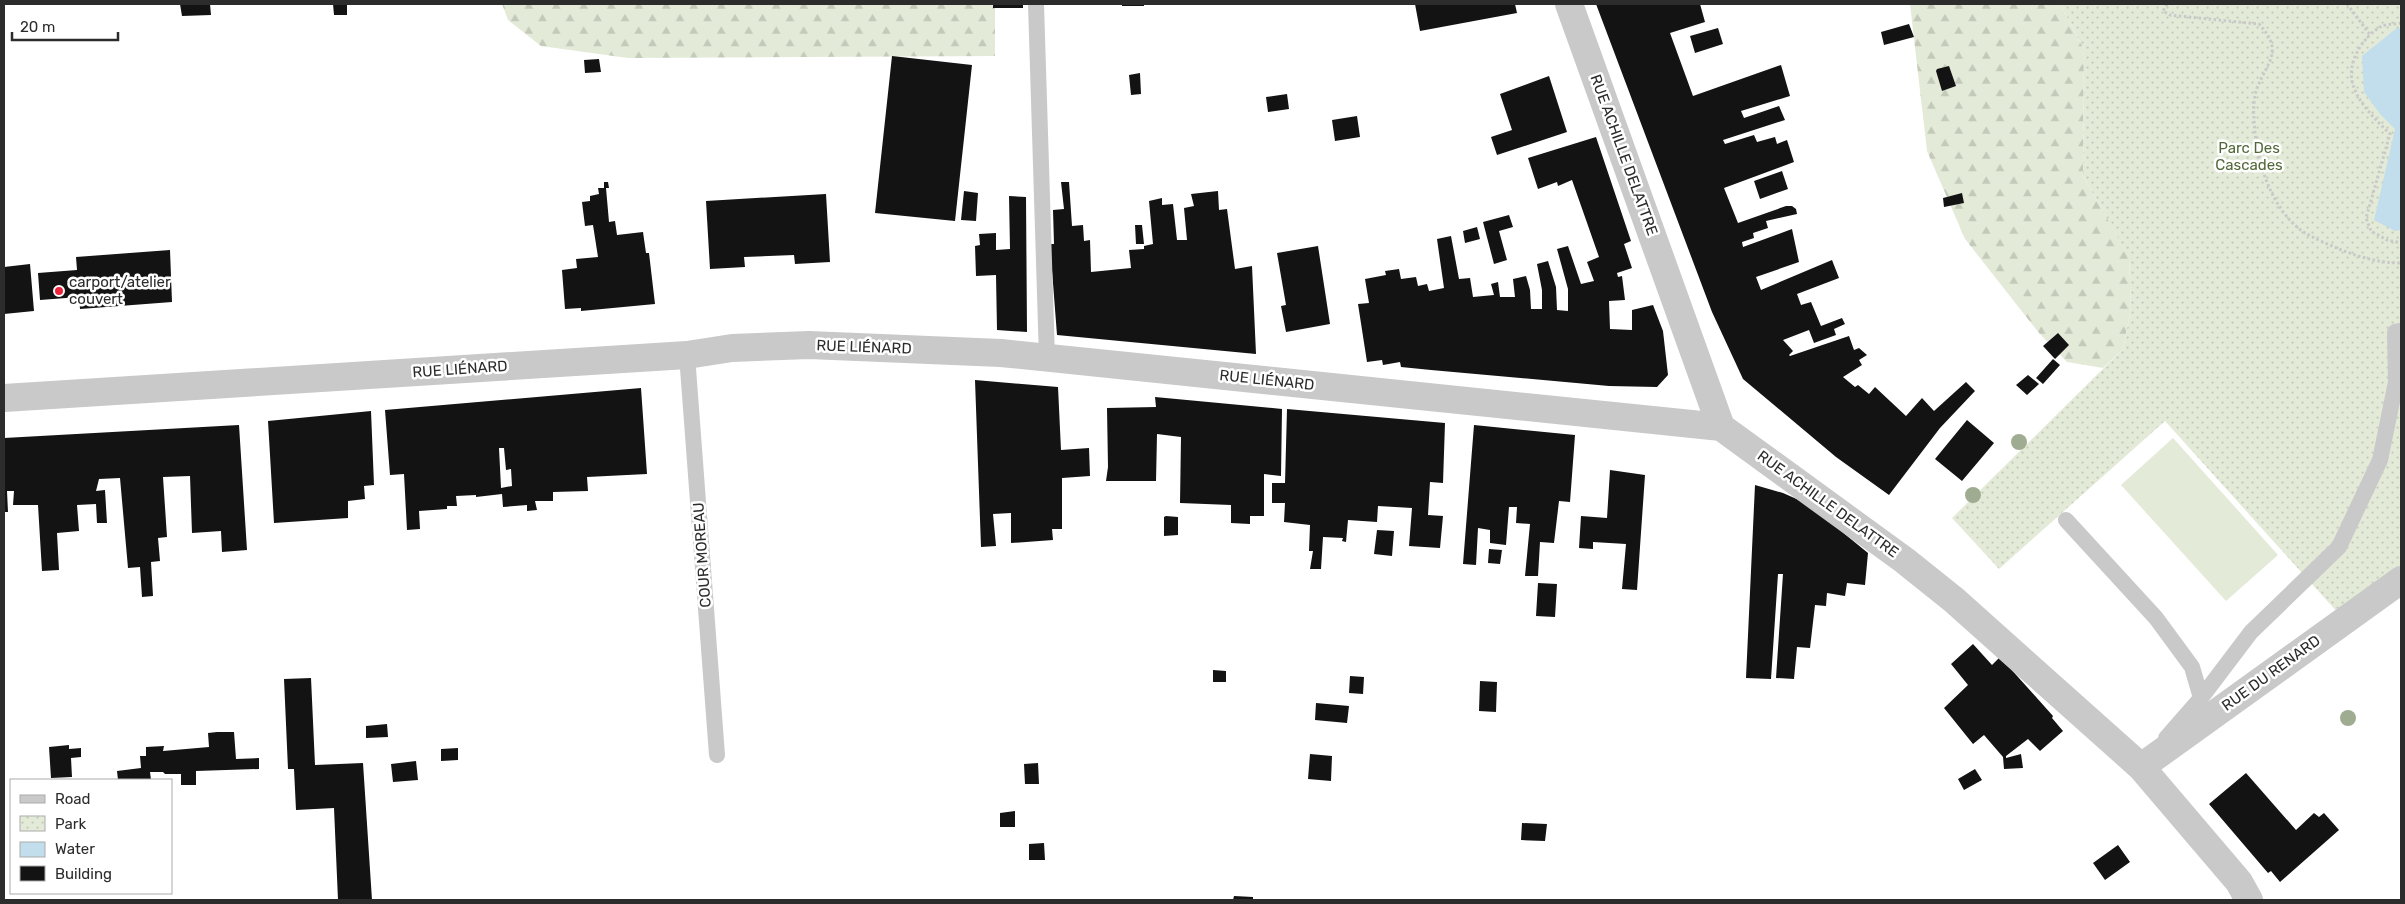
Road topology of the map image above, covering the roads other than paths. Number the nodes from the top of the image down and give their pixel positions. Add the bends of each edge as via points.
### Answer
1 (1036, 4) edge
2 (1569, 4) edge
3 (2401, 331) edge
4 (687, 355) junction
5 (1047, 358) junction
6 (4, 398) edge
7 (1722, 427) junction
8 (2066, 520) dead end
9 (2401, 580) edge
10 (2201, 698) junction
11 (717, 755) dead end
12 (2140, 767) junction
13 (2249, 900) edge

1 - 5 lane
2 - 7 street, RUE ACHILLE DELATTRE
3 - 10 lane via 2395,332 2396,382 2380,460 2339,547 2251,632
4 - 5 street, RUE LIÉNARD via 732,348 809,345
4 - 6 street, RUE LIÉNARD
4 - 11 lane, COUR MOREAU
5 - 7 street, RUE LIÉNARD
7 - 12 street, RUE ACHILLE DELATTRE via 1954,600
8 - 10 lane via 2156,618 2192,667
9 - 12 street, RUE DU RENARD
10 - 12 lane
12 - 13 street, RUE ACHILLE DELATTRE via 2239,882

